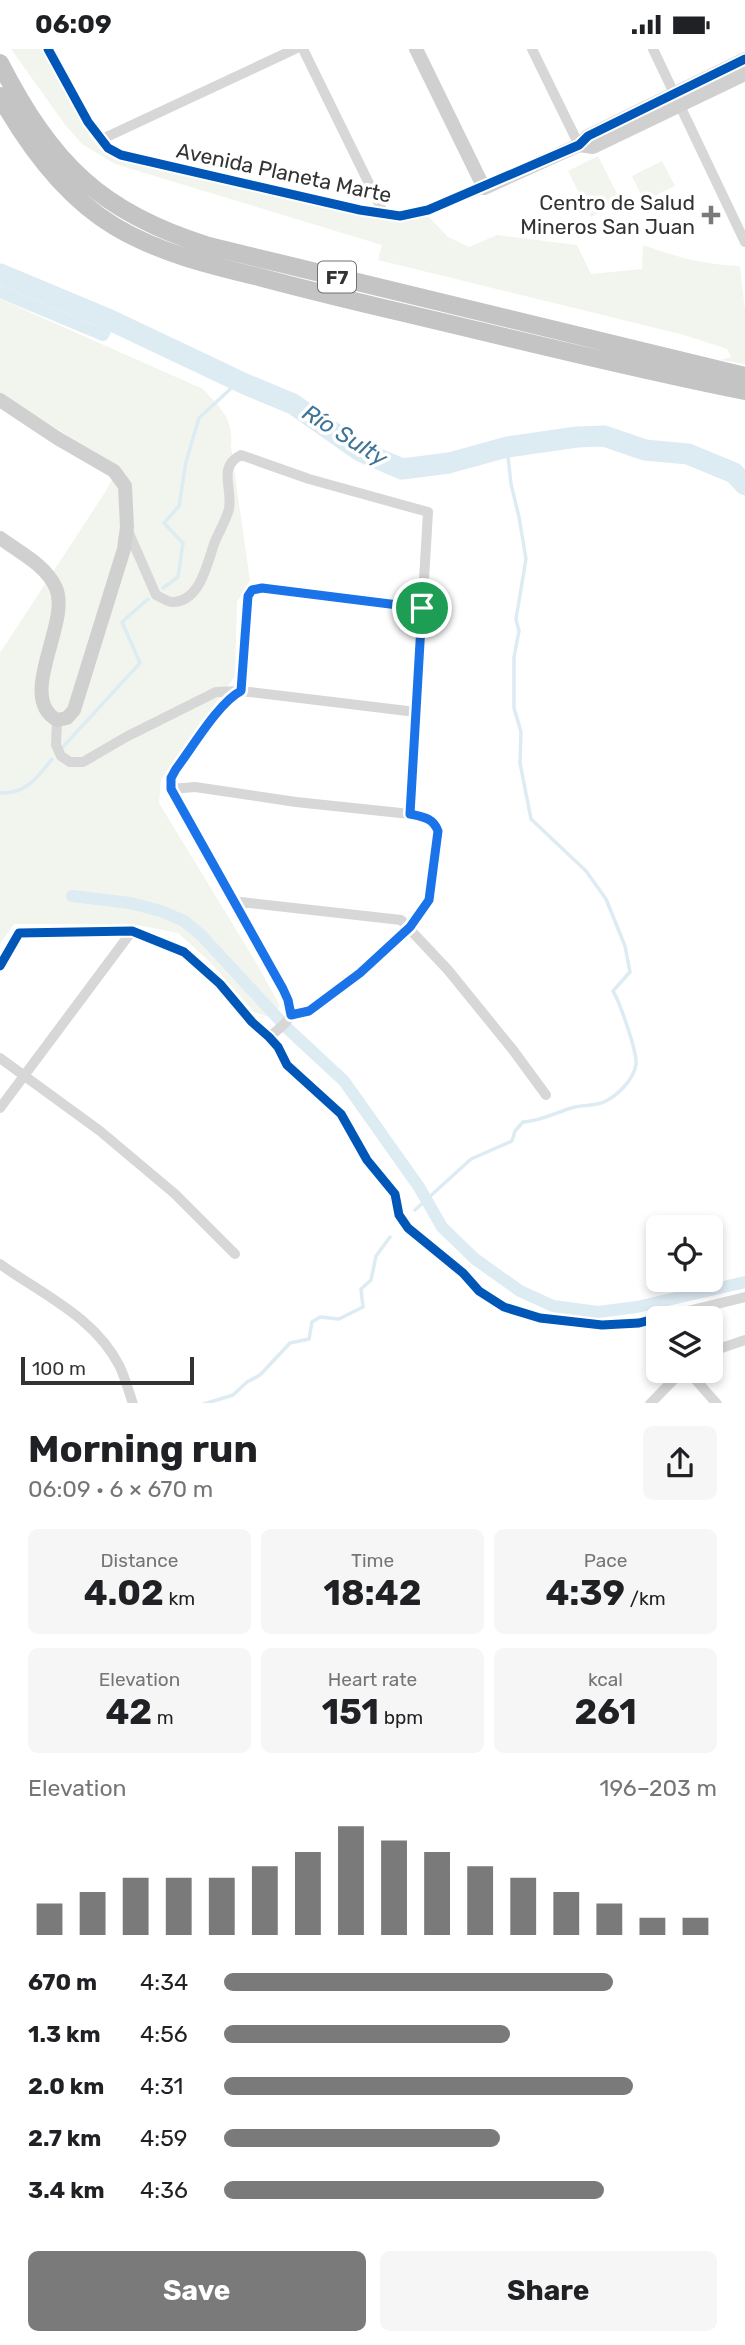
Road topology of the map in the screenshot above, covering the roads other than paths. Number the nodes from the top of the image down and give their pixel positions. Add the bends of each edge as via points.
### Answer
1 (61, 49) edge
2 (295, 49) edge
3 (303, 49) edge
4 (416, 49) edge
5 (532, 49) edge
6 (653, 49) edge
7 (49, 51) edge
8 (745, 59) edge
9 (0, 63) edge
10 (745, 74) edge
11 (0, 96) edge
12 (677, 99) junction
13 (100, 140) junction
14 (579, 145) junction
15 (484, 188) junction
16 (384, 214) junction
17 (745, 242) edge
18 (745, 376) edge
19 (745, 391) edge
20 (0, 400) edge
21 (127, 527) junction
22 (0, 538) edge
23 (422, 608) junction
24 (241, 691) junction
25 (416, 712) junction
26 (57, 720) junction
27 (171, 789) junction
28 (410, 814) junction
29 (232, 901) junction
30 (410, 927) junction
31 (132, 931) junction
32 (0, 965) edge
33 (290, 1017) junction
34 (270, 1037) junction
35 (0, 1058) edge
36 (22, 1076) junction
37 (546, 1095) dead end
38 (0, 1108) edge
39 (235, 1254) dead end
40 (0, 1264) edge
41 (745, 1297) edge
42 (708, 1306) edge
43 (646, 1321) edge
44 (745, 1340) edge
45 (723, 1348) edge
46 (671, 1383) edge
47 (698, 1383) edge
48 (133, 1403) edge
49 (650, 1403) edge
50 (717, 1403) edge

1 - 7 street
2 - 13 street
3 - 16 street
4 - 15 street
5 - 14 street
6 - 12 street
7 - 13 street, Avenida Planeta Marte
8 - 12 street, Avenida Planeta Marte
9 - 18 highway, F7 via 53,151 93,189 172,235
10 - 12 street, Avenida Planeta Marte
11 - 19 highway, F7 via 44,164 76,197 113,225 154,246 200,263 322,293
12 - 14 street, Avenida Planeta Marte via 588,136
12 - 17 street
13 - 16 street, Avenida Planeta Marte via 121,155
14 - 15 street, Avenida Planeta Marte
15 - 16 street, Avenida Planeta Marte via 428,210
20 - 21 street via 114,471 125,486
21 - 23 street via 156,595 170,602 184,598 204,577 229,510 227,469 241,455 253,458 309,479 428,512
21 - 26 street via 113,590 74,710
22 - 26 street via 43,569 57,591 41,701 49,716
23 - 24 street via 252,590
23 - 25 street
24 - 25 street
24 - 26 street via 216,692 83,762 61,756 56,745
24 - 27 street via 223,705 176,769
25 - 28 street
27 - 28 street via 195,787
27 - 29 street
28 - 30 street via 428,818 438,831 429,900
29 - 30 street via 389,916
29 - 33 street via 283,989
30 - 33 street via 360,973 309,1011
30 - 37 street
31 - 32 street via 19,933
31 - 34 street via 184,952
31 - 36 street
33 - 34 street
34 - 43 street via 287,1065 341,1114 367,1160 395,1194 399,1215 408,1228 480,1291 504,1307 540,1318 602,1325
35 - 36 street
36 - 38 street
36 - 39 street via 100,1131 175,1194
40 - 48 street via 82,1317 120,1367
41 - 42 street
44 - 45 street
46 - 49 street
47 - 50 street

